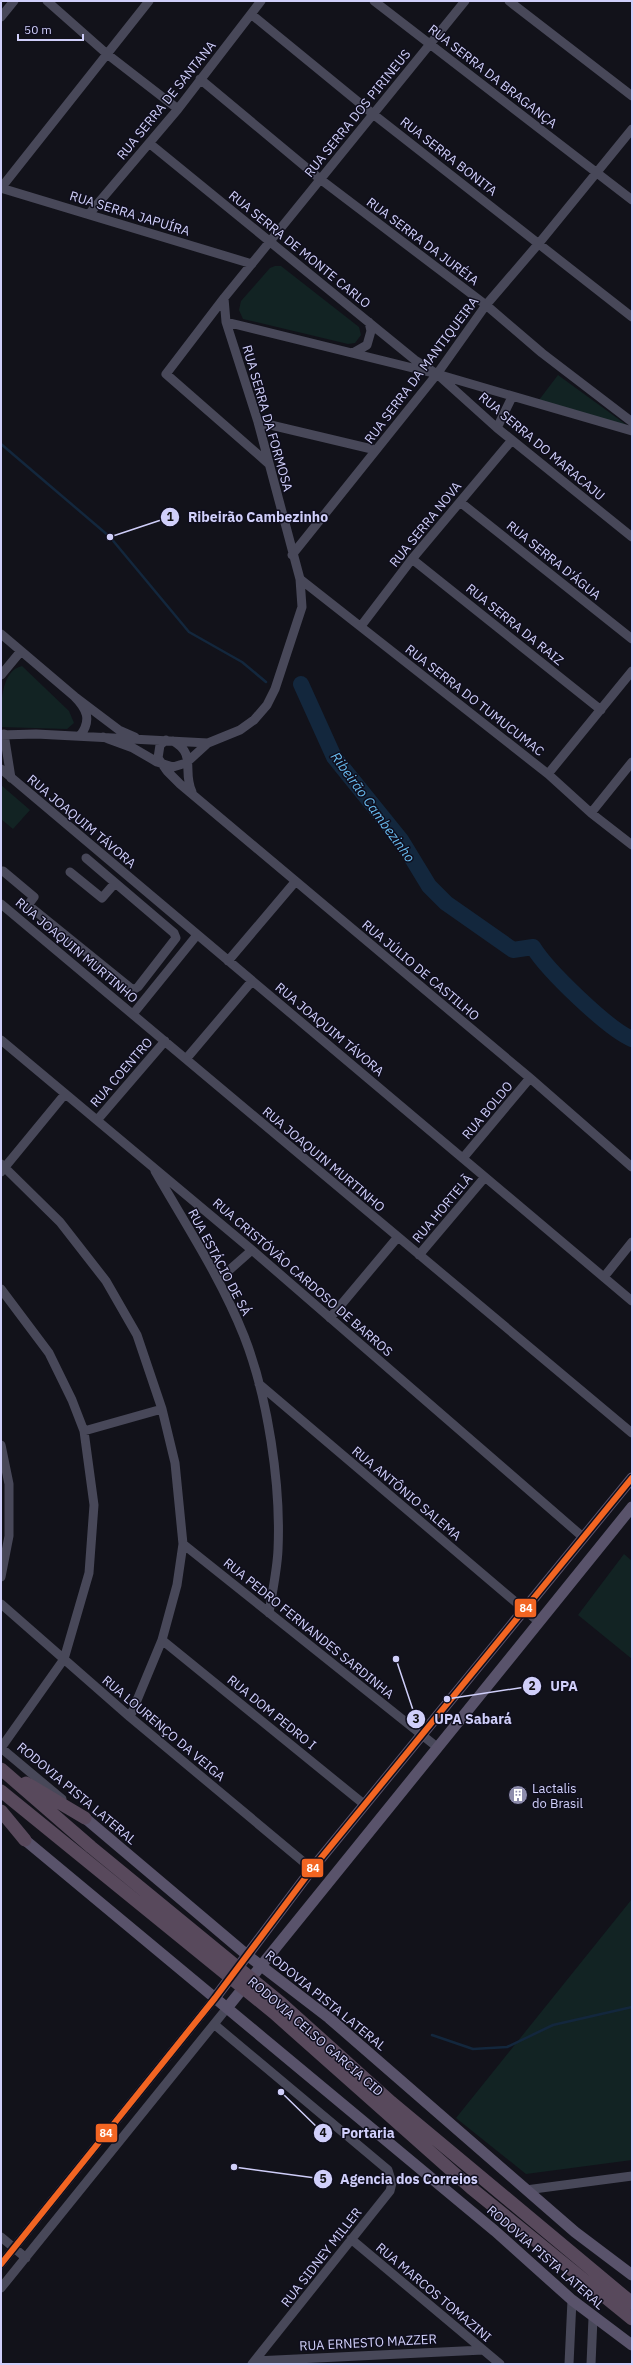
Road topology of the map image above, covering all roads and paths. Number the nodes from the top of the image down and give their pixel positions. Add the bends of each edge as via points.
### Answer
1 (14, 1) edge
2 (47, 1) edge
3 (149, 1) edge
4 (262, 1) edge
5 (374, 1) edge
6 (465, 1) edge
7 (509, 1) edge
8 (251, 14) junction
9 (1, 18) edge
10 (430, 44) junction
11 (107, 54) junction
12 (200, 79) junction
13 (632, 96) edge
14 (178, 109) junction
15 (373, 114) junction
16 (632, 128) edge
17 (149, 143) junction
18 (597, 172) junction
19 (320, 179) junction
20 (1, 188) edge
21 (632, 200) edge
22 (89, 214) junction
23 (270, 242) junction
24 (540, 242) junction
25 (252, 264) junction
26 (224, 298) junction
27 (486, 305) junction
28 (632, 317) edge
29 (226, 322) junction
30 (369, 322) junction
31 (353, 353) junction
32 (437, 374) junction
33 (512, 397) junction
34 (258, 422) junction
35 (632, 422) edge
36 (497, 428) junction
37 (632, 431) edge
38 (512, 440) junction
39 (376, 450) junction
40 (269, 464) junction
41 (460, 502) junction
42 (632, 537) edge
43 (292, 555) junction
44 (412, 559) junction
45 (300, 579) junction
46 (361, 626) junction
47 (1, 634) edge
48 (632, 640) edge
49 (21, 651) junction
50 (632, 671) edge
51 (1, 675) edge
52 (74, 696) junction
53 (601, 710) junction
54 (2, 734) edge
55 (80, 736) junction
56 (103, 738) junction
57 (140, 739) junction
58 (169, 740) junction
59 (208, 743) junction
60 (188, 761) junction
61 (632, 762) edge
62 (163, 765) junction
63 (1, 769) edge
64 (548, 774) junction
65 (11, 778) junction
66 (193, 794) junction
67 (591, 814) junction
68 (632, 845) edge
69 (86, 858) dead end
70 (3, 872) dead end
71 (70, 872) dead end
72 (295, 882) junction
73 (115, 883) junction
74 (1, 904) edge
75 (197, 935) junction
76 (228, 961) junction
77 (153, 969) junction
78 (162, 977) junction
79 (252, 981) junction
80 (133, 1014) junction
81 (1, 1040) edge
82 (165, 1041) junction
83 (186, 1058) junction
84 (530, 1078) junction
85 (65, 1094) junction
86 (98, 1120) junction
87 (463, 1158) junction
88 (151, 1165) junction
89 (632, 1167) edge
90 (2, 1168) edge
91 (485, 1178) junction
92 (397, 1238) junction
93 (632, 1242) edge
94 (252, 1250) junction
95 (419, 1255) junction
96 (604, 1277) junction
97 (218, 1280) junction
98 (1, 1289) edge
99 (632, 1301) edge
100 (330, 1318) junction
101 (259, 1384) junction
102 (162, 1409) junction
103 (84, 1431) junction
104 (632, 1433) edge
105 (1, 1445) edge
106 (632, 1478) edge
107 (632, 1507) edge
108 (584, 1538) junction
109 (183, 1544) junction
110 (1, 1577) edge
111 (1, 1604) edge
112 (525, 1610) junction
113 (269, 1613) junction
114 (539, 1622) junction
115 (162, 1640) junction
116 (64, 1659) junction
117 (130, 1717) junction
118 (422, 1736) junction
119 (1, 1748) edge
120 (437, 1748) junction
121 (1, 1769) edge
122 (1, 1791) edge
123 (365, 1805) junction
124 (1, 1810) edge
125 (85, 1818) junction
126 (1, 1819) edge
127 (25, 1840) junction
128 (337, 1840) junction
129 (347, 1859) junction
130 (312, 1869) junction
131 (248, 1954) junction
132 (261, 1965) junction
133 (215, 1998) junction
134 (227, 2008) junction
135 (278, 2008) junction
136 (215, 2025) junction
137 (632, 2176) edge
138 (526, 2190) junction
139 (1, 2237) edge
140 (351, 2239) junction
141 (14, 2248) junction
142 (26, 2258) junction
143 (1, 2264) edge
144 (632, 2275) edge
145 (1, 2288) edge
146 (572, 2300) junction
147 (632, 2303) edge
148 (593, 2318) junction
149 (632, 2319) edge
150 (632, 2344) edge
151 (482, 2350) junction
152 (254, 2362) edge
153 (500, 2364) edge
154 (569, 2364) edge
155 (591, 2364) edge

1 - 9 street
2 - 11 street
3 - 11 street
4 - 8 street, RUA SERRA DE SANTANA
5 - 10 street, RUA SERRA DA BRAGANÇA
6 - 10 street, RUA SERRA DOS PIRINEUS
7 - 13 street
8 - 12 street, RUA SERRA DE SANTANA
8 - 15 street, RUA SERRA BONITA
10 - 15 street, RUA SERRA DOS PIRINEUS
10 - 18 street, RUA SERRA DA BRAGANÇA
11 - 14 street
11 - 20 street
12 - 14 street, RUA SERRA DE SANTANA
12 - 19 street, RUA SERRA DA JURÉIA
14 - 17 street, RUA SERRA DE SANTANA
15 - 19 street, RUA SERRA DOS PIRINEUS
15 - 24 street, RUA SERRA BONITA
16 - 18 street, RUA SERRA DA MANTIQUEIRA
17 - 22 street, RUA SERRA DE SANTANA
17 - 23 street, RUA SERRA DE MONTE CARLO
18 - 21 street, RUA SERRA DA BRAGANÇA
18 - 24 street, RUA SERRA DA MANTIQUEIRA
19 - 23 street, RUA SERRA DOS PIRINEUS
19 - 27 street, RUA SERRA DA JURÉIA
20 - 22 street, RUA SERRA JAPUÍRA
22 - 25 street, RUA SERRA JAPUÍRA
23 - 25 street
23 - 30 street, RUA SERRA DE MONTE CARLO
24 - 27 street, RUA SERRA DA MANTIQUEIRA
24 - 28 street, RUA SERRA BONITA
25 - 26 street
26 - 29 street, RUA SERRA DA FORMOSA
26 - 40 street via 166,374
27 - 32 street, RUA SERRA DA MANTIQUEIRA
27 - 35 street, RUA SERRA DA JURÉIA via 542,353
29 - 31 street
29 - 34 street, RUA SERRA DA FORMOSA
30 - 31 street via 371,331 367,345
30 - 32 street, RUA SERRA DE MONTE CARLO
31 - 32 street
32 - 33 street
32 - 36 street, RUA SERRA DO MARACAJU
32 - 39 street, RUA SERRA DA MANTIQUEIRA
33 - 36 street
33 - 37 street
34 - 39 street
34 - 40 street, RUA SERRA DA FORMOSA
36 - 38 street, RUA SERRA DO MARACAJU
38 - 41 street, RUA SERRA NOVA
38 - 42 street, RUA SERRA DO MARACAJU
39 - 43 street, RUA SERRA DA MANTIQUEIRA
40 - 43 street, RUA SERRA DA FORMOSA
41 - 44 street, RUA SERRA NOVA
41 - 48 street, RUA SERRA D'ÁGUA
43 - 45 street, RUA SERRA DA FORMOSA
44 - 46 street, RUA SERRA NOVA
44 - 53 street, RUA SERRA DA RAIZ
45 - 46 street, RUA SERRA DO TUMUCUMAC
45 - 59 street, RUA SERRA DA FORMOSA via 302,607 284,666 267,705 254,720 240,730
46 - 64 street, RUA SERRA DO TUMUCUMAC
47 - 49 street
49 - 51 street
49 - 52 street
50 - 53 street
52 - 55 street via 84,706 88,715 87,725
52 - 57 street via 119,730
53 - 64 street
54 - 55 street, RUA SERRA DA FORMOSA
54 - 65 street, RUA JOAQUIM TÁVORA
55 - 56 street, RUA SERRA DA FORMOSA
56 - 57 street, RUA SERRA DA FORMOSA
56 - 62 street, RUA SERRA DA FORMOSA via 133,748
57 - 58 street, RUA SERRA DA FORMOSA
58 - 59 street, RUA SERRA DA FORMOSA
58 - 60 street via 183,748
58 - 62 street via 160,745 158,752
59 - 60 street, RUA SERRA DA FORMOSA
60 - 62 street, RUA SERRA DA FORMOSA via 181,766
60 - 66 street via 187,776
61 - 67 street
62 - 66 street, RUA JÚLIO DE CASTILHO
63 - 65 street, RUA JOAQUIM TÁVORA
64 - 67 street, RUA SERRA DO TUMUCUMAC
65 - 75 street, RUA JOAQUIM TÁVORA
66 - 72 street, RUA JÚLIO DE CASTILHO
67 - 68 street, RUA SERRA DO TUMUCUMAC
69 - 73 street
70 - 77 street via 34,897 28,905 130,989 138,987
71 - 73 street via 102,898
72 - 76 street
72 - 84 street, RUA JÚLIO DE CASTILHO
73 - 77 street via 174,933 176,938 173,944
74 - 80 street, RUA JOAQUIN MURTINHO
75 - 76 street, RUA JOAQUIM TÁVORA
75 - 78 street
76 - 79 street, RUA JOAQUIM TÁVORA
77 - 78 street
78 - 80 street
79 - 83 street
79 - 87 street, RUA JOAQUIM TÁVORA
80 - 82 street, RUA JOAQUIN MURTINHO
81 - 85 street, RUA CRISTÓVÃO CARDOSO DE BARROS
82 - 83 street, RUA JOAQUIN MURTINHO
82 - 86 street, RUA COENTRO
83 - 92 street, RUA JOAQUIN MURTINHO
84 - 87 street, RUA BOLDO
84 - 89 street, RUA JÚLIO DE CASTILHO
85 - 86 street, RUA CRISTÓVÃO CARDOSO DE BARROS
85 - 90 street
86 - 88 street, RUA CRISTÓVÃO CARDOSO DE BARROS
87 - 91 street, RUA JOAQUIM TÁVORA
88 - 94 street, RUA CRISTÓVÃO CARDOSO DE BARROS
88 - 97 street, RUA ESTÁCIO DE SÁ
90 - 102 street via 60,1222 106,1281 137,1335
91 - 95 street, RUA HORTELÃ
91 - 96 street, RUA JOAQUIM TÁVORA
92 - 95 street, RUA JOAQUIN MURTINHO
92 - 100 street
93 - 96 street
94 - 97 street
94 - 100 street, RUA CRISTÓVÃO CARDOSO DE BARROS
95 - 104 street, RUA JOAQUIN MURTINHO
96 - 99 street, RUA JOAQUIM TÁVORA
97 - 101 street, RUA ESTÁCIO DE SÁ via 244,1337
98 - 103 street via 49,1353
100 - 108 street, RUA CRISTÓVÃO CARDOSO DE BARROS
101 - 112 street, RUA ANTÔNIO SALEMA
101 - 113 street, RUA ESTÁCIO DE SÁ via 277,1493 278,1551
102 - 103 street
102 - 109 street via 175,1463
103 - 116 street via 94,1506 89,1573
105 - 110 street via 9,1484 9,1536
106 - 108 main road
107 - 114 main road
108 - 112 main road
109 - 113 street, RUA PEDRO FERNANDES SARDINHA
109 - 115 street via 177,1585
111 - 116 street, RUA LOURENÇO DA VEIGA
112 - 114 street, RUA ANTÔNIO SALEMA
112 - 118 main road
113 - 118 street, RUA PEDRO FERNANDES SARDINHA
114 - 120 main road
115 - 117 street
115 - 123 street, RUA DOM PEDRO I
116 - 117 street, RUA LOURENÇO DA VEIGA
116 - 119 street
117 - 130 street, RUA LOURENÇO DA VEIGA
118 - 120 street, RUA PEDRO FERNANDES SARDINHA
118 - 123 main road
119 - 125 street, RODOVIA PISTA LATERAL
120 - 129 main road
121 - 125 highway
121 - 135 highway, RODOVIA CELSO GARCIA CID via 91,1847 204,1939
122 - 135 highway, RODOVIA CELSO GARCIA CID via 196,1949
123 - 128 main road
124 - 127 highway
125 - 131 main road, RODOVIA PISTA LATERAL
126 - 127 street, RODOVIA PISTA LATERAL
127 - 133 main road, RODOVIA PISTA LATERAL
128 - 129 main road via 340,1852
128 - 130 main road
129 - 132 main road
130 - 131 main road
131 - 132 main road, RODOVIA PISTA LATERAL
131 - 133 main road
132 - 134 main road
132 - 138 main road, RODOVIA PISTA LATERAL via 361,2046
133 - 134 main road, RODOVIA PISTA LATERAL
133 - 141 street
134 - 136 street
134 - 146 main road, RODOVIA PISTA LATERAL via 495,2231
135 - 147 highway, RODOVIA CELSO GARCIA CID
135 - 149 highway, RODOVIA CELSO GARCIA CID via 471,2188
136 - 140 street, RUA SIDNEY MILLER via 388,2170 392,2184 390,2191
136 - 142 street
137 - 138 street
138 - 144 main road, RODOVIA PISTA LATERAL via 575,2232
139 - 141 street
140 - 151 street, RUA MARCOS TOMAZINI
140 - 152 street, RUA SIDNEY MILLER
141 - 142 street
141 - 143 street
142 - 145 street
146 - 148 main road, RODOVIA PISTA LATERAL
146 - 154 street
148 - 150 main road, RODOVIA PISTA LATERAL
148 - 155 street
151 - 152 street, RUA ERNESTO MAZZER
151 - 153 street, RUA MARCOS TOMAZINI

